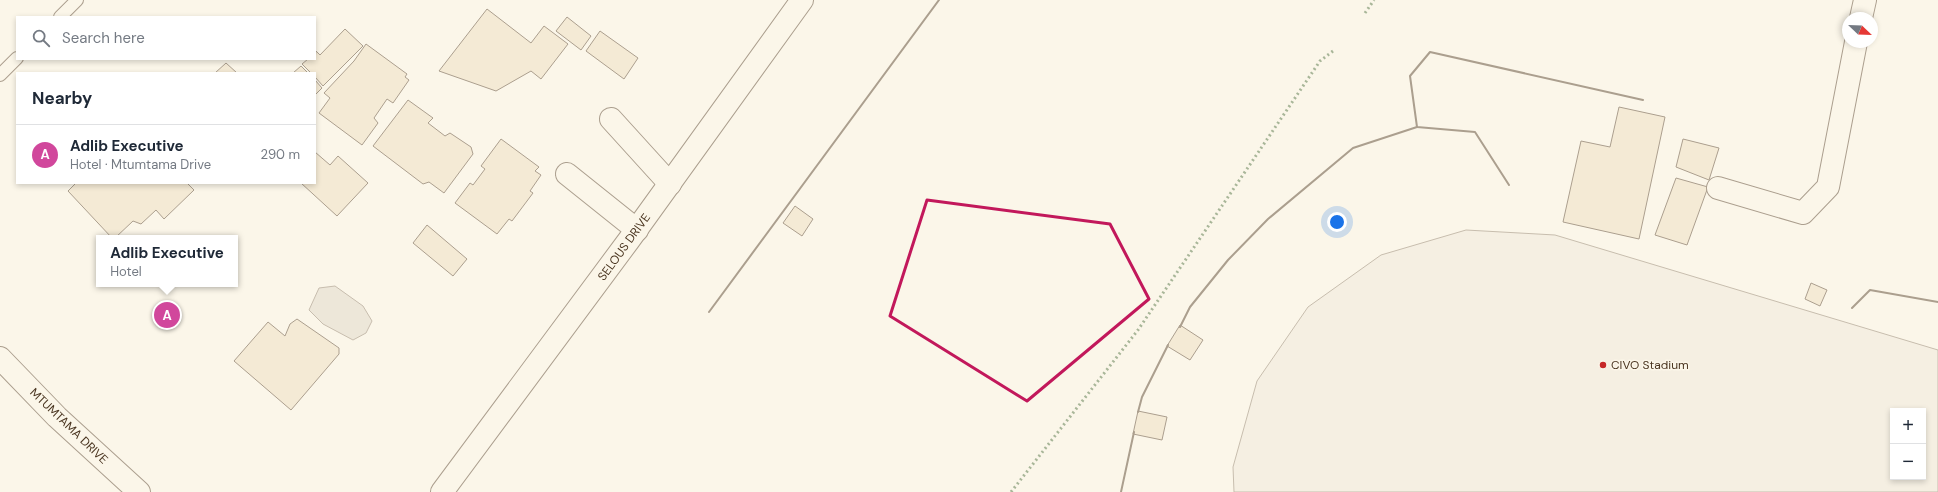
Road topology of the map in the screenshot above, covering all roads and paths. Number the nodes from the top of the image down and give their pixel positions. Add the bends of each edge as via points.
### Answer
1 (77, 0) edge
2 (802, 0) edge
3 (1865, 0) edge
4 (1862, 12) edge
5 (61, 16) edge
6 (1855, 48) edge
7 (16, 59) edge
8 (0, 75) edge
9 (611, 119) dead end
10 (567, 174) dead end
11 (670, 184) junction
12 (1718, 188) dead end
13 (637, 230) junction
14 (0, 358) edge
15 (445, 491) edge
16 (139, 492) edge

1 - 5 lane
2 - 11 street, SELOUS DRIVE
3 - 4 street
6 - 12 street via 1828,188 1803,213
7 - 8 lane
9 - 11 street
10 - 13 street
11 - 13 street, SELOUS DRIVE
13 - 15 street, SELOUS DRIVE
14 - 16 street, MTUMTAMA DRIVE via 57,417

